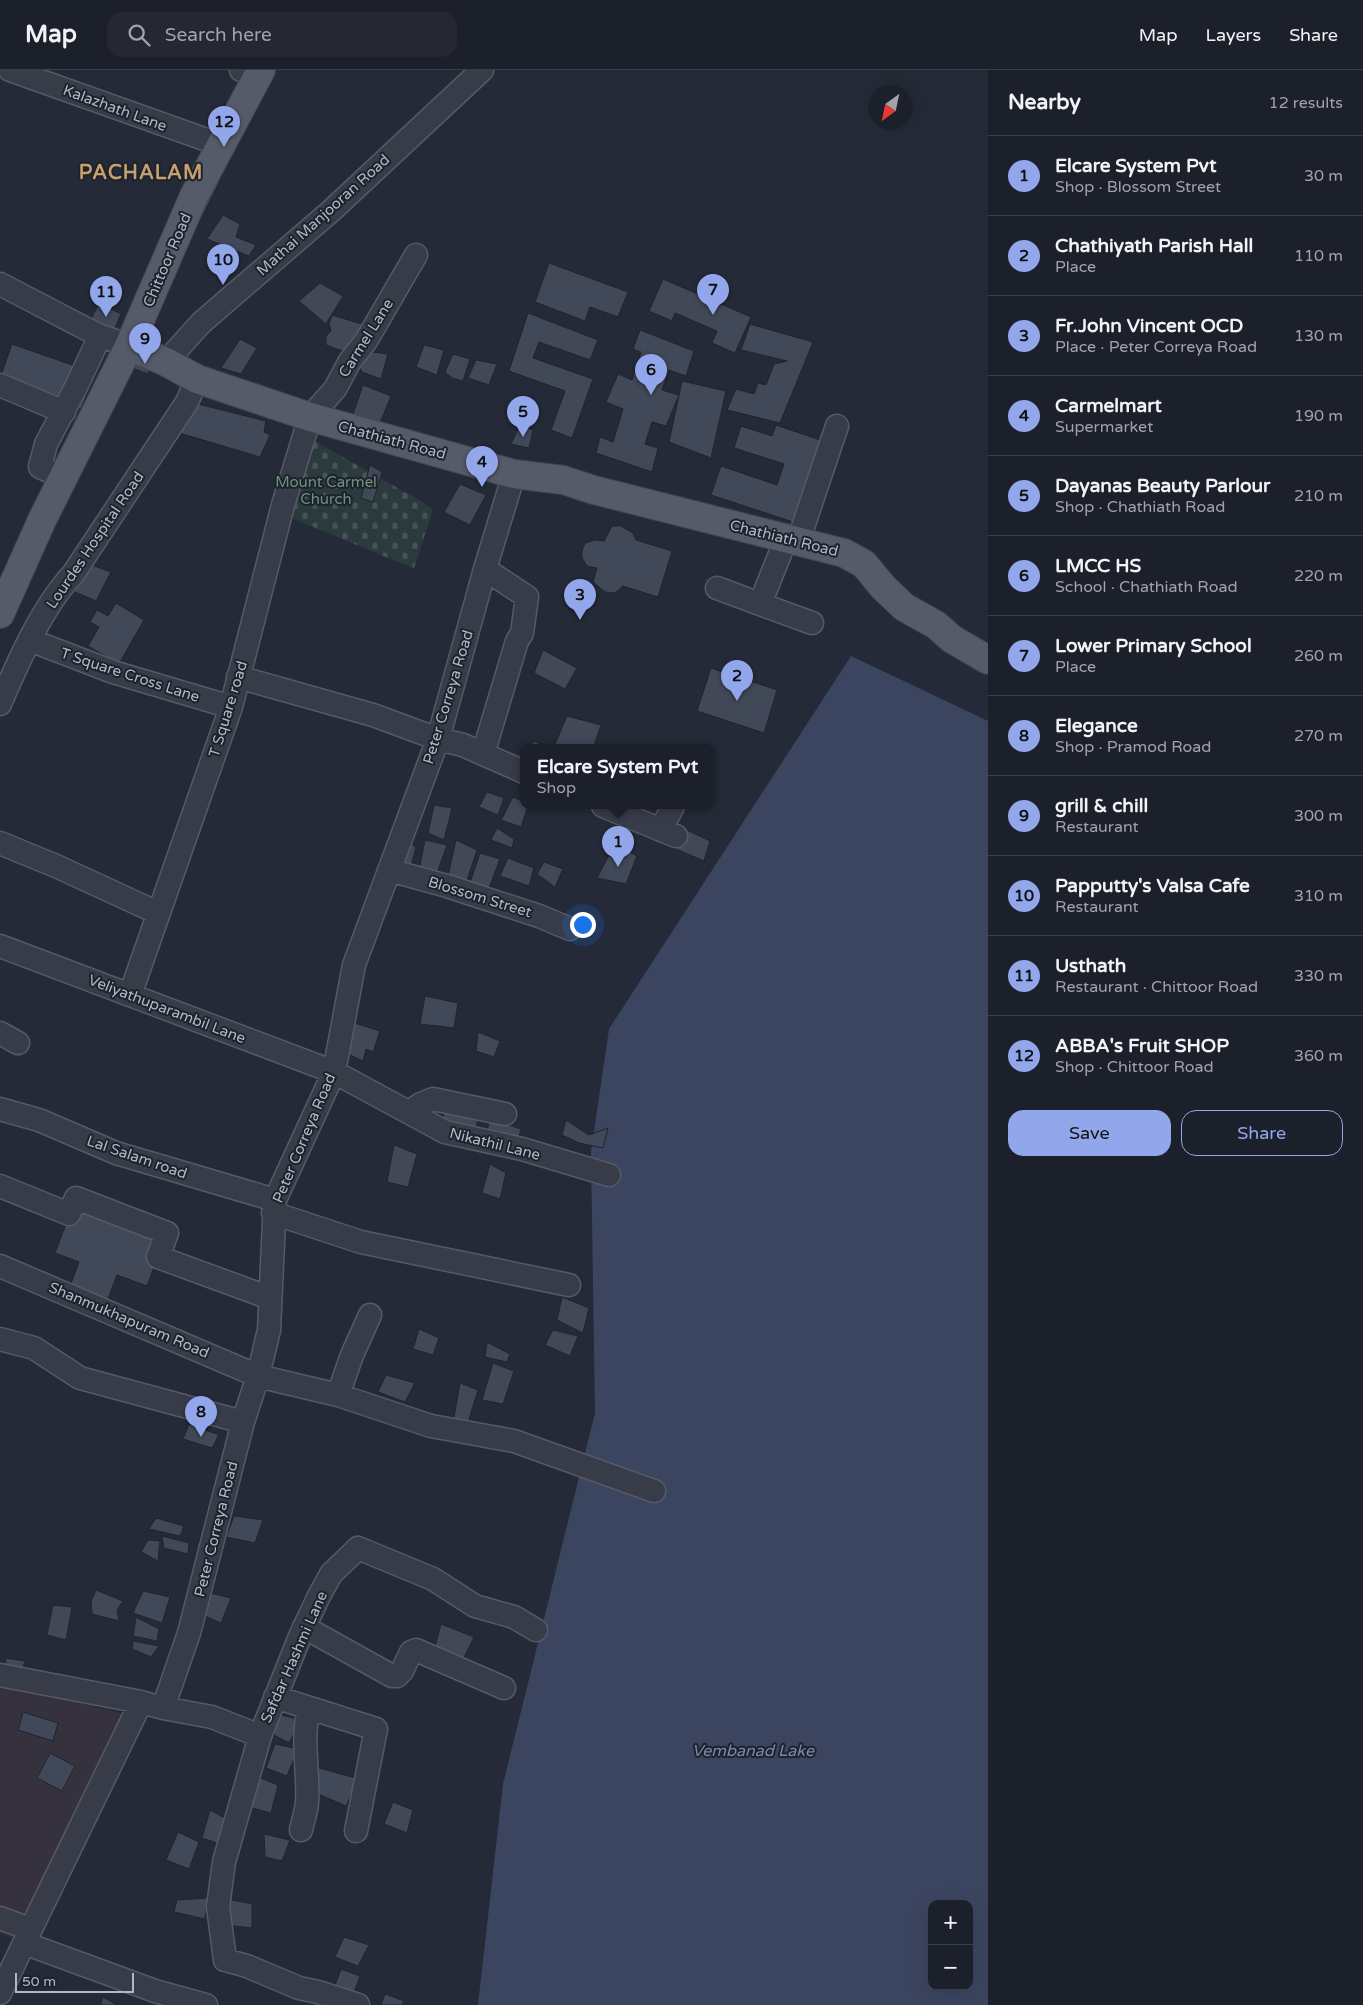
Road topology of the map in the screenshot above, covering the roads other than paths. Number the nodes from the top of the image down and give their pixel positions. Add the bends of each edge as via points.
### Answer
1 (10, 70) edge
2 (482, 70) edge
3 (253, 72) edge
4 (221, 145) junction
5 (416, 255) dead end
6 (0, 284) edge
7 (100, 336) junction
8 (129, 346) junction
9 (166, 362) junction
10 (197, 379) junction
11 (0, 386) edge
12 (64, 412) junction
13 (310, 417) junction
14 (837, 426) dead end
15 (49, 470) dead end
16 (514, 474) junction
17 (792, 540) junction
18 (485, 569) junction
19 (717, 588) dead end
20 (760, 604) junction
21 (0, 614) edge
22 (812, 623) dead end
23 (936, 626) junction
24 (30, 640) junction
25 (988, 640) edge
26 (988, 660) edge
27 (238, 678) junction
28 (0, 704) edge
29 (230, 707) junction
30 (438, 739) junction
31 (483, 754) junction
32 (520, 770) edge
33 (610, 809) edge
34 (673, 809) edge
35 (0, 843) edge
36 (389, 870) junction
37 (158, 913) junction
38 (570, 929) dead end
39 (0, 946) edge
40 (130, 995) junction
41 (334, 1072) junction
42 (0, 1109) edge
43 (409, 1112) junction
44 (505, 1114) dead end
45 (609, 1175) dead end
46 (0, 1186) edge
47 (274, 1207) junction
48 (0, 1266) edge
49 (569, 1285) dead end
50 (270, 1298) junction
51 (370, 1315) dead end
52 (0, 1339) edge
53 (258, 1376) junction
54 (338, 1395) junction
55 (243, 1422) junction
56 (654, 1491) dead end
57 (304, 1627) junction
58 (536, 1630) dead end
59 (0, 1675) edge
60 (504, 1688) dead end
61 (275, 1697) junction
62 (141, 1702) junction
63 (163, 1708) junction
64 (309, 1708) junction
65 (260, 1736) junction
66 (300, 1830) dead end
67 (356, 1831) dead end
68 (0, 1918) edge
69 (27, 1936) junction
70 (0, 1993) edge
71 (153, 1998) edge
72 (206, 2005) edge
73 (358, 2005) edge

1 - 4 street, Kalazhath Lane
2 - 9 street, Mathai Manjooran Road via 331,211 201,323
3 - 4 main road, Chittoor Road
4 - 8 main road, Chittoor Road via 192,202
5 - 13 street, Carmel Lane via 336,389
6 - 7 street
7 - 8 street
7 - 12 street
8 - 9 main road, Chathiath Road
8 - 21 main road, Chittoor Road via 42,520
9 - 10 main road, Chathiath Road
10 - 13 main road, Chathiath Road
10 - 24 street, Lourdes Hospital Road via 187,402 74,574 60,588
11 - 12 street
12 - 15 street via 42,455 40,467
13 - 16 main road, Chathiath Road
13 - 27 street, T Square road via 283,505
14 - 17 street
16 - 17 main road, Chathiath Road via 563,480
16 - 18 street, Peter Correya Road
17 - 20 street
17 - 23 main road, Chathiath Road via 844,553 864,564 904,607
18 - 30 street, Peter Correya Road
18 - 31 street via 527,597 522,633 516,641
19 - 20 street
20 - 22 street
23 - 25 main road via 959,625
23 - 26 main road via 952,640
24 - 28 street, Lourdes Hospital Road
24 - 29 street, T Square Cross Lane via 113,672
27 - 29 street, T Square road
27 - 30 street via 373,715
29 - 37 street, T Square road
30 - 31 street
30 - 36 street, Peter Correya Road
31 - 32 street
33 - 34 street via 669,833
35 - 37 street
36 - 38 street, Blossom Street via 540,916
36 - 41 street, Peter Correya Road via 354,965
37 - 40 street, T Square road
39 - 40 street, Veliyathuparambil Lane
40 - 41 street, Veliyathuparambil Lane
41 - 43 street, Nikathil Lane
41 - 47 street, Peter Correya Road
42 - 47 street, Lal Salam road via 39,1120 116,1153
43 - 44 street via 432,1099
43 - 45 street, Nikathil Lane via 445,1132
46 - 50 street via 69,1214 76,1198 167,1233 158,1257
47 - 49 street, Lal Salam road via 361,1242
47 - 50 street, Peter Correya Road
48 - 53 street, Shanmukhapuram Road
50 - 53 street, Peter Correya Road via 269,1330
51 - 54 street
52 - 55 street via 34,1348 80,1378
53 - 54 street, Shanmukhapuram Road
53 - 55 street, Peter Correya Road
54 - 56 street, Shanmukhapuram Road via 431,1426 514,1441
55 - 63 street, Peter Correya Road via 190,1633
57 - 58 street, Safdar Hashmi Lane via 331,1574 358,1548 432,1579 475,1606 514,1617
57 - 60 street via 392,1676 397,1676 411,1652 416,1650
57 - 61 street, Safdar Hashmi Lane
59 - 62 street
61 - 64 street
61 - 65 street, Safdar Hashmi Lane
62 - 63 street
62 - 69 street
63 - 65 street, Safdar Hashmi Lane via 212,1717
64 - 66 street via 304,1746 307,1804
64 - 67 street via 376,1729
65 - 73 street, Safdar Hashmi Lane via 224,1862 218,1907 225,1960 299,1988
68 - 69 street
69 - 70 street
69 - 71 street
71 - 72 street

